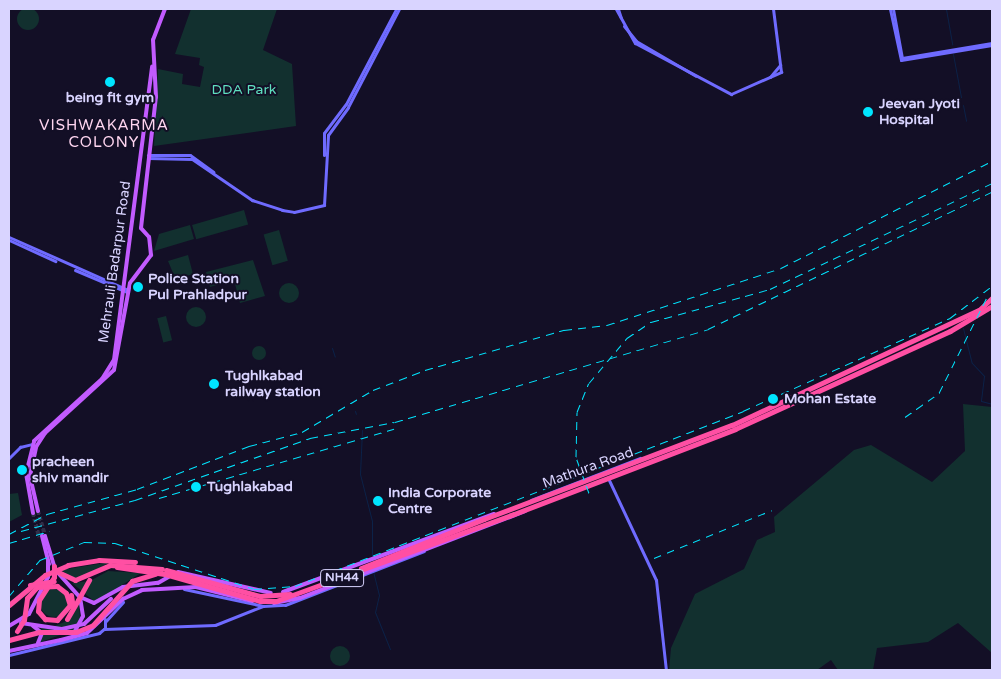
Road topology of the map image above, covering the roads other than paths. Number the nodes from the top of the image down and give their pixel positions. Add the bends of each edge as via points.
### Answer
1 (164, 9) edge
2 (398, 9) edge
3 (617, 9) edge
4 (772, 9) edge
5 (892, 9) edge
6 (992, 44) edge
7 (154, 74) junction
8 (148, 157) junction
9 (9, 239) edge
10 (122, 289) junction
11 (128, 291) junction
12 (992, 298) edge
13 (992, 306) edge
14 (32, 444) junction
15 (9, 458) edge
16 (608, 478) junction
17 (527, 509) junction
18 (486, 517) junction
19 (48, 552) junction
20 (49, 559) junction
21 (54, 566) junction
22 (355, 567) junction
23 (373, 570) junction
24 (58, 572) junction
25 (163, 572) junction
26 (172, 575) junction
27 (358, 575) junction
28 (198, 576) junction
29 (326, 578) junction
30 (30, 585) junction
31 (328, 586) junction
32 (196, 587) junction
33 (175, 588) junction
34 (116, 592) junction
35 (77, 594) junction
36 (37, 601) junction
37 (9, 605) edge
38 (265, 605) junction
39 (70, 615) junction
40 (105, 620) junction
41 (14, 622) junction
42 (24, 623) junction
43 (9, 626) edge
44 (104, 629) junction
45 (9, 639) edge
46 (61, 640) junction
47 (36, 644) junction
48 (9, 653) edge
49 (666, 670) edge

1 - 7 main road, Mehrauli Badarpur Road via 151,36
2 - 8 street via 346,104 324,133 326,201 313,210 291,212 257,202 190,155
3 - 4 street via 635,43 721,92 735,92 781,72
5 - 6 street via 902,58
7 - 8 main road, Mehrauli Badarpur Road
7 - 10 main road, Mehrauli Badarpur Road
8 - 11 main road, Mehrauli Badarpur Road via 141,228 149,237 151,255
9 - 10 street
10 - 11 street
10 - 14 main road, Mehrauli Badarpur Road via 112,367 47,425
11 - 14 main road, Mehrauli Badarpur Road via 114,370 45,433 36,447 30,476 36,512 27,485
12 - 18 highway, Mathura Road / NH44 via 979,310 799,395 656,455
13 - 16 highway, Mathura Road / NH44 via 950,331 734,429
14 - 15 street via 21,447
16 - 17 highway, Mathura Road / NH44
16 - 49 street via 656,580
17 - 23 main road, Mathura Road
17 - 25 highway, Mathura Road / NH44, bridge via 276,601 260,601
18 - 22 main road, Mathura Road
18 - 25 highway, Mathura Road / NH44, bridge via 288,595 260,596
19 - 19 main road via 43,536
19 - 20 main road
20 - 21 main road
20 - 36 main road via 49,578
21 - 24 main road
21 - 36 highway via 54,579
22 - 27 main road
22 - 29 main road, Mathura Road
23 - 27 main road, Mathura Road
23 - 38 street via 293,603
24 - 25 highway via 70,579 82,579 110,565
24 - 35 main road
25 - 30 highway, Mathura Road / NH44, bridge via 123,560 86,561 52,571
25 - 39 highway, bridge via 117,567 101,571 87,582
25 - 45 highway, Mathura Road / NH44, bridge via 129,583 102,618 87,628 28,633
26 - 28 main road, Mathura Road via 184,572
26 - 33 main road via 169,583
26 - 34 main road, Mathura Road via 158,583
27 - 31 main road, Mathura Road
28 - 29 main road, Mathura Road via 270,594
28 - 32 main road
29 - 31 main road
30 - 37 highway, Mathura Road / NH44
30 - 39 highway, bridge via 46,580 63,586 72,598
31 - 38 main road, Mathura Road
32 - 33 main road, Mathura Road
32 - 38 main road, Mathura Road
33 - 40 main road, Mathura Road via 134,592
34 - 35 main road, Mathura Road via 97,603
34 - 42 main road, bridge via 84,624 62,629
35 - 46 main road via 82,619 73,634
36 - 39 highway via 39,618 48,624 58,624
36 - 41 main road via 28,615
36 - 45 highway, bridge via 38,611 47,620 60,620 68,610 69,599 62,589 39,586 27,598 23,623
38 - 40 street via 195,590 142,592 125,600
38 - 44 street via 215,625
40 - 44 street
40 - 46 main road, Mathura Road via 87,633
41 - 42 main road
41 - 43 main road
42 - 47 main road via 42,632
44 - 48 street via 79,640
46 - 47 main road, Mathura Road
47 - 48 main road, Mathura Road

